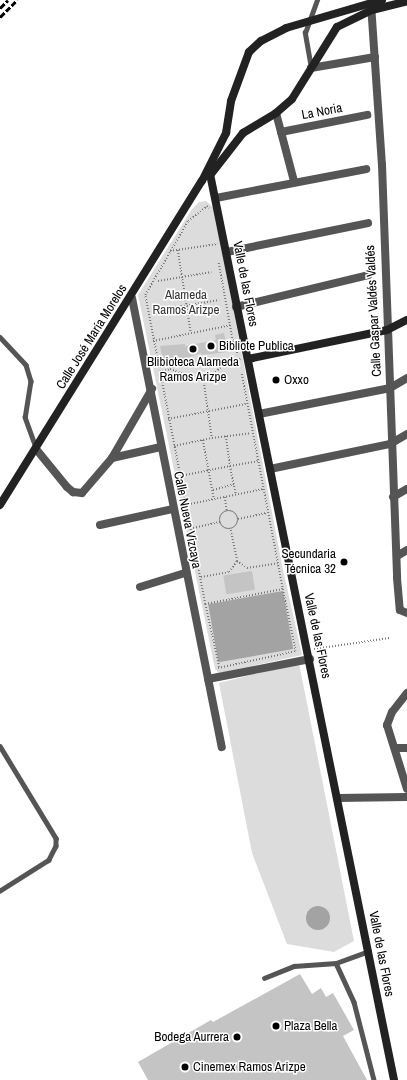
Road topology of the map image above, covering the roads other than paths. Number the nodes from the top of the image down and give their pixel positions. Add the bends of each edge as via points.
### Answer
1 (317, 0) edge
2 (382, 0) edge
3 (407, 1) edge
4 (372, 6) junction
5 (307, 20) junction
6 (375, 57) junction
7 (311, 68) junction
8 (276, 114) junction
9 (367, 115) dead end
10 (281, 132) junction
11 (366, 169) dead end
12 (210, 171) junction
13 (294, 181) junction
14 (216, 198) junction
15 (368, 223) dead end
16 (227, 252) junction
17 (368, 275) dead end
18 (132, 298) junction
19 (236, 307) junction
20 (407, 320) edge
21 (387, 330) junction
22 (0, 337) edge
23 (244, 359) junction
24 (407, 378) edge
25 (390, 388) junction
26 (152, 390) junction
27 (259, 414) junction
28 (407, 434) edge
29 (390, 444) junction
30 (161, 447) junction
31 (36, 448) junction
32 (112, 458) junction
33 (270, 469) junction
34 (407, 489) edge
35 (393, 497) junction
36 (0, 505) edge
37 (174, 509) junction
38 (100, 525) dead end
39 (407, 550) edge
40 (397, 556) junction
41 (185, 573) junction
42 (140, 587) dead end
43 (407, 613) edge
44 (310, 659) junction
45 (208, 678) junction
46 (406, 696) edge
47 (0, 746) edge
48 (222, 746) dead end
49 (395, 748) junction
50 (407, 748) edge
51 (407, 789) edge
52 (407, 797) edge
53 (337, 798) junction
54 (0, 891) edge
55 (368, 951) junction
56 (336, 963) junction
57 (264, 978) dead end
58 (374, 1080) edge
59 (394, 1080) edge

1 - 5 lane
2 - 4 street, Calle José María Morelos
3 - 4 street, Calle José María Morelos
4 - 5 street, Calle José María Morelos
4 - 6 street, Calle Gaspar Valdés Valdés
4 - 7 street, Calle José María Morelos via 337,27
5 - 7 lane via 305,47
5 - 12 street, Calle José María Morelos via 261,41 249,52 239,72 226,133
6 - 7 street
6 - 21 street, Calle Gaspar Valdés Valdés
7 - 8 street, Calle José María Morelos via 292,99
8 - 10 street
8 - 12 street, Calle José María Morelos via 243,134
9 - 10 street, La Noria
10 - 13 street
11 - 13 street
12 - 14 street, Valle de las Flores
12 - 18 street, Calle José María Morelos
13 - 14 street
14 - 16 street, Valle de las Flores
15 - 16 street
16 - 19 street, Valle de las Flores
17 - 19 street
18 - 26 street, Calle Nueva Vizcaya
18 - 31 street, Calle José María Morelos
19 - 23 street, Valle de las Flores
20 - 21 street
21 - 23 street
21 - 25 street, Calle Gaspar Valdés Valdés
22 - 31 lane via 26,365 31,381 25,417
23 - 27 street, Valle de las Flores
24 - 25 street
25 - 27 street
25 - 29 street, Calle Gaspar Valdés Valdés
26 - 30 street, Calle Nueva Vizcaya
26 - 32 street
27 - 33 street, Valle de las Flores
28 - 29 street
29 - 33 street
29 - 35 street, Calle Gaspar Valdés Valdés
30 - 32 street
30 - 37 street, Calle Nueva Vizcaya
31 - 32 street via 73,492 82,493 88,489
31 - 36 street, Calle José María Morelos
33 - 44 street, Valle de las Flores
34 - 35 street
35 - 40 street, Calle Gaspar Valdés Valdés
37 - 38 street
37 - 41 street, Calle Nueva Vizcaya
39 - 40 street
40 - 43 street, Calle Gaspar Valdés Valdés via 400,610
41 - 42 street
41 - 45 street, Calle Nueva Vizcaya
44 - 45 street
44 - 53 street, Valle de las Flores
45 - 48 street, Calle Nueva Vizcaya
46 - 49 street via 392,712 387,725
47 - 54 lane via 56,838 54,854 49,860
49 - 50 street
49 - 51 street
52 - 53 street
53 - 55 street, Valle de las Flores
55 - 56 lane
55 - 59 street, Valle de las Flores
56 - 57 lane via 294,966
56 - 58 lane via 354,1002

